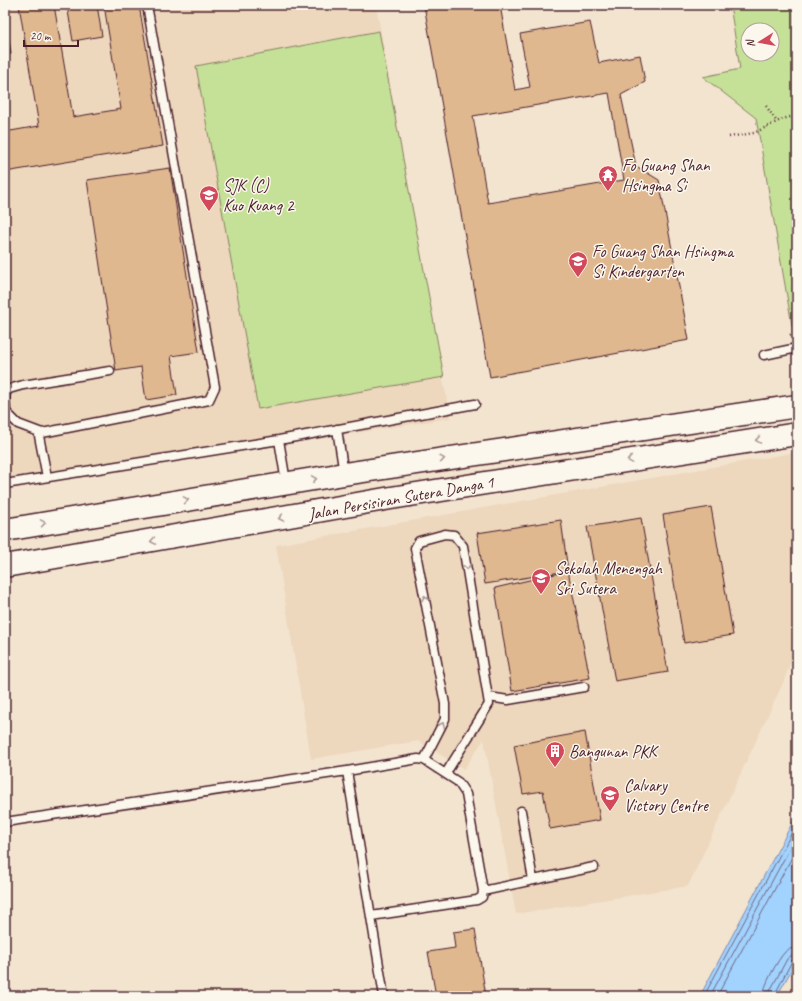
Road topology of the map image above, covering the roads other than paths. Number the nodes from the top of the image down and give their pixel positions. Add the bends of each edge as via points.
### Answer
1 (148, 5) edge
2 (797, 348) edge
3 (764, 355) dead end
4 (110, 371) dead end
5 (475, 404) dead end
6 (797, 406) edge
7 (337, 429) junction
8 (42, 433) junction
9 (797, 434) edge
10 (279, 440) junction
11 (344, 474) junction
12 (48, 477) junction
13 (286, 483) junction
14 (5, 484) edge
15 (5, 530) edge
16 (5, 566) edge
17 (584, 687) dead end
18 (490, 697) junction
19 (424, 760) junction
20 (347, 771) junction
21 (446, 773) junction
22 (521, 811) dead end
23 (5, 822) edge
24 (594, 867) dead end
25 (533, 880) junction
26 (483, 891) junction
27 (371, 916) junction
28 (384, 996) edge

1 - 8 lane via 215,387 209,400
2 - 3 lane
4 - 8 lane via 9,389 5,394 6,412 18,424
5 - 7 lane
11 -> 6 main road, Jalan Persisiran Sutera Danga 1
7 - 10 lane
7 - 11 lane
8 - 12 lane via 39,436
9 -> 16 main road, Jalan Persisiran Sutera Danga 1 via 399,497
10 - 12 lane
10 - 13 lane
13 -> 11 main road, Jalan Persisiran Sutera Danga 1
12 - 14 lane
15 -> 13 main road, Jalan Persisiran Sutera Danga 1
17 - 18 lane via 508,700
19 -> 18 lane via 445,719 445,704 415,548 419,541 445,534 454,535 463,546
18 - 21 lane via 489,704
19 - 20 lane
19 - 21 lane
20 - 23 lane
20 - 27 lane
21 - 26 lane via 458,782 466,794
22 - 25 lane
24 - 25 lane
25 - 26 lane
26 - 27 lane via 482,897 477,900
27 - 28 lane

